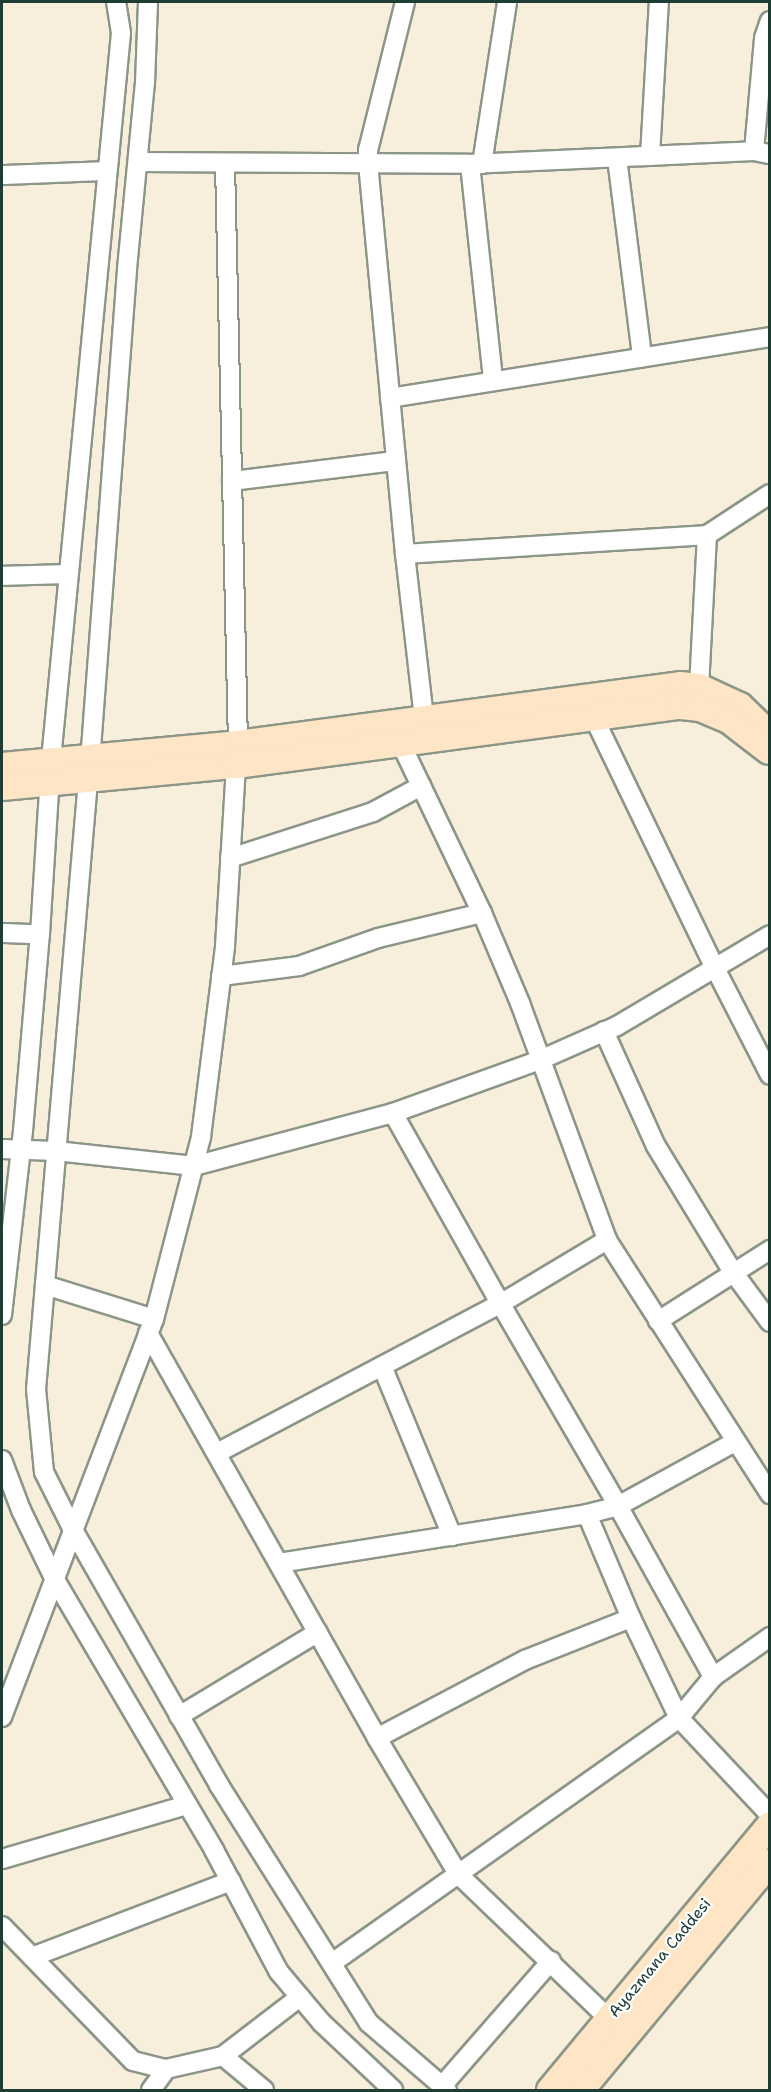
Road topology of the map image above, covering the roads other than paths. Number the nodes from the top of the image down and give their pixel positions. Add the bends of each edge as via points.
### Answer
1 (116, 2) edge
2 (148, 2) edge
3 (405, 2) edge
4 (507, 2) edge
5 (659, 2) edge
6 (770, 21) edge
7 (762, 152) edge
8 (650, 156) junction
9 (617, 158) junction
10 (138, 162) junction
11 (225, 163) junction
12 (368, 164) junction
13 (476, 164) junction
14 (107, 171) junction
15 (2, 175) edge
16 (770, 337) edge
17 (642, 357) junction
18 (493, 381) junction
19 (390, 398) junction
20 (396, 461) junction
21 (232, 481) junction
22 (770, 494) edge
23 (707, 535) junction
24 (405, 554) junction
25 (68, 573) junction
26 (2, 576) edge
27 (699, 687) junction
28 (594, 718) junction
29 (424, 719) junction
30 (400, 734) junction
31 (770, 735) edge
32 (770, 751) edge
33 (237, 754) junction
34 (2, 766) edge
35 (89, 769) junction
36 (50, 771) junction
37 (421, 786) junction
38 (2, 787) edge
39 (230, 858) junction
40 (482, 914) junction
41 (2, 933) edge
42 (40, 934) junction
43 (770, 935) edge
44 (715, 968) junction
45 (221, 976) junction
46 (604, 1031) junction
47 (540, 1060) junction
48 (770, 1075) edge
49 (393, 1113) junction
50 (2, 1149) edge
51 (21, 1150) junction
52 (56, 1151) junction
53 (194, 1166) junction
54 (607, 1240) junction
55 (6, 1244) edge
56 (770, 1250) edge
57 (733, 1272) junction
58 (45, 1285) junction
59 (500, 1304) junction
60 (2, 1315) edge
61 (658, 1321) junction
62 (770, 1322) edge
63 (151, 1326) junction
64 (382, 1366) junction
65 (735, 1442) junction
66 (217, 1454) junction
67 (2, 1461) edge
68 (770, 1494) edge
69 (618, 1506) junction
70 (587, 1514) junction
71 (72, 1528) junction
72 (452, 1536) junction
73 (279, 1563) junction
74 (54, 1578) junction
75 (631, 1618) junction
76 (318, 1632) junction
77 (770, 1637) edge
78 (713, 1677) junction
79 (179, 1716) junction
80 (2, 1717) edge
81 (679, 1718) junction
82 (377, 1738) junction
83 (187, 1805) junction
84 (770, 1815) edge
85 (770, 1825) edge
86 (2, 1858) edge
87 (770, 1862) edge
88 (458, 1874) junction
89 (231, 1881) junction
90 (2, 1926) edge
91 (32, 1957) junction
92 (551, 1961) junction
93 (332, 1963) junction
94 (300, 1997) junction
95 (609, 2019) junction
96 (223, 2056) junction
97 (166, 2069) junction
98 (445, 2088) edge
99 (151, 2091) edge
100 (264, 2091) edge
101 (393, 2091) edge
102 (550, 2091) edge
103 (581, 2091) edge

1 - 14 street via 121,33
2 - 10 street
3 - 12 street via 368,150
4 - 13 street
5 - 8 street
6 - 7 street via 764,38
7 - 8 street
8 - 9 street
9 - 13 street
9 - 17 street
10 - 11 street
10 - 35 street
11 - 12 street
11 - 21 street
12 - 13 street
12 - 19 street
13 - 18 street
14 - 15 street
14 - 25 street
16 - 17 street
17 - 18 street
18 - 19 street
19 - 20 street
20 - 21 street
20 - 24 street
21 - 33 street
22 - 23 street
23 - 24 street
23 - 27 street
24 - 29 street
25 - 26 street
25 - 36 street
27 - 29 main road via 680,685
27 - 31 main road via 740,706
28 - 30 main road
28 - 32 main road via 681,706 700,708 730,721
28 - 44 street
29 - 30 main road
30 - 33 main road
30 - 37 street
33 - 35 main road
33 - 39 street
34 - 36 main road
35 - 36 main road
35 - 52 street
36 - 38 main road
36 - 42 street
37 - 39 street via 373,812
37 - 40 street
39 - 45 street
40 - 45 street via 378,938 299,966
40 - 47 street
41 - 42 street
42 - 51 street
43 - 44 street
44 - 46 street
44 - 48 street
45 - 53 street
46 - 47 street
46 - 57 street via 656,1146
47 - 49 street
47 - 54 street
49 - 53 street
49 - 59 street
50 - 51 street
51 - 52 street
51 - 55 street
52 - 53 street
52 - 58 street
53 - 63 street
54 - 59 street
54 - 61 street
55 - 60 street
56 - 57 street
57 - 61 street
57 - 62 street
58 - 63 street
58 - 71 street via 36,1389 44,1472
59 - 64 street
59 - 69 street
61 - 65 street
63 - 66 street
63 - 71 street
64 - 66 street
64 - 72 street
65 - 68 street
65 - 69 street
66 - 73 street
67 - 74 street
69 - 70 street
69 - 78 street
70 - 72 street
70 - 75 street
71 - 74 street
71 - 79 street
72 - 73 street
73 - 76 street
74 - 80 street
74 - 83 street
75 - 81 street
75 - 82 street via 525,1660
76 - 79 street
76 - 82 street
77 - 78 street
78 - 81 street
79 - 93 street
81 - 84 street
81 - 88 street
82 - 88 street
83 - 86 street
83 - 89 street
85 - 95 main road, Ayazmana Caddesi
87 - 103 main road, Ayazmana Caddesi
88 - 92 street
88 - 93 street
89 - 91 street
89 - 94 street via 279,1972
90 - 91 street
91 - 97 street via 133,2061
92 - 95 street
92 - 98 street
93 - 98 street via 369,2023
94 - 96 street
94 - 101 street
95 - 102 main road, Ayazmana Caddesi
96 - 97 street
96 - 100 street
97 - 99 street

